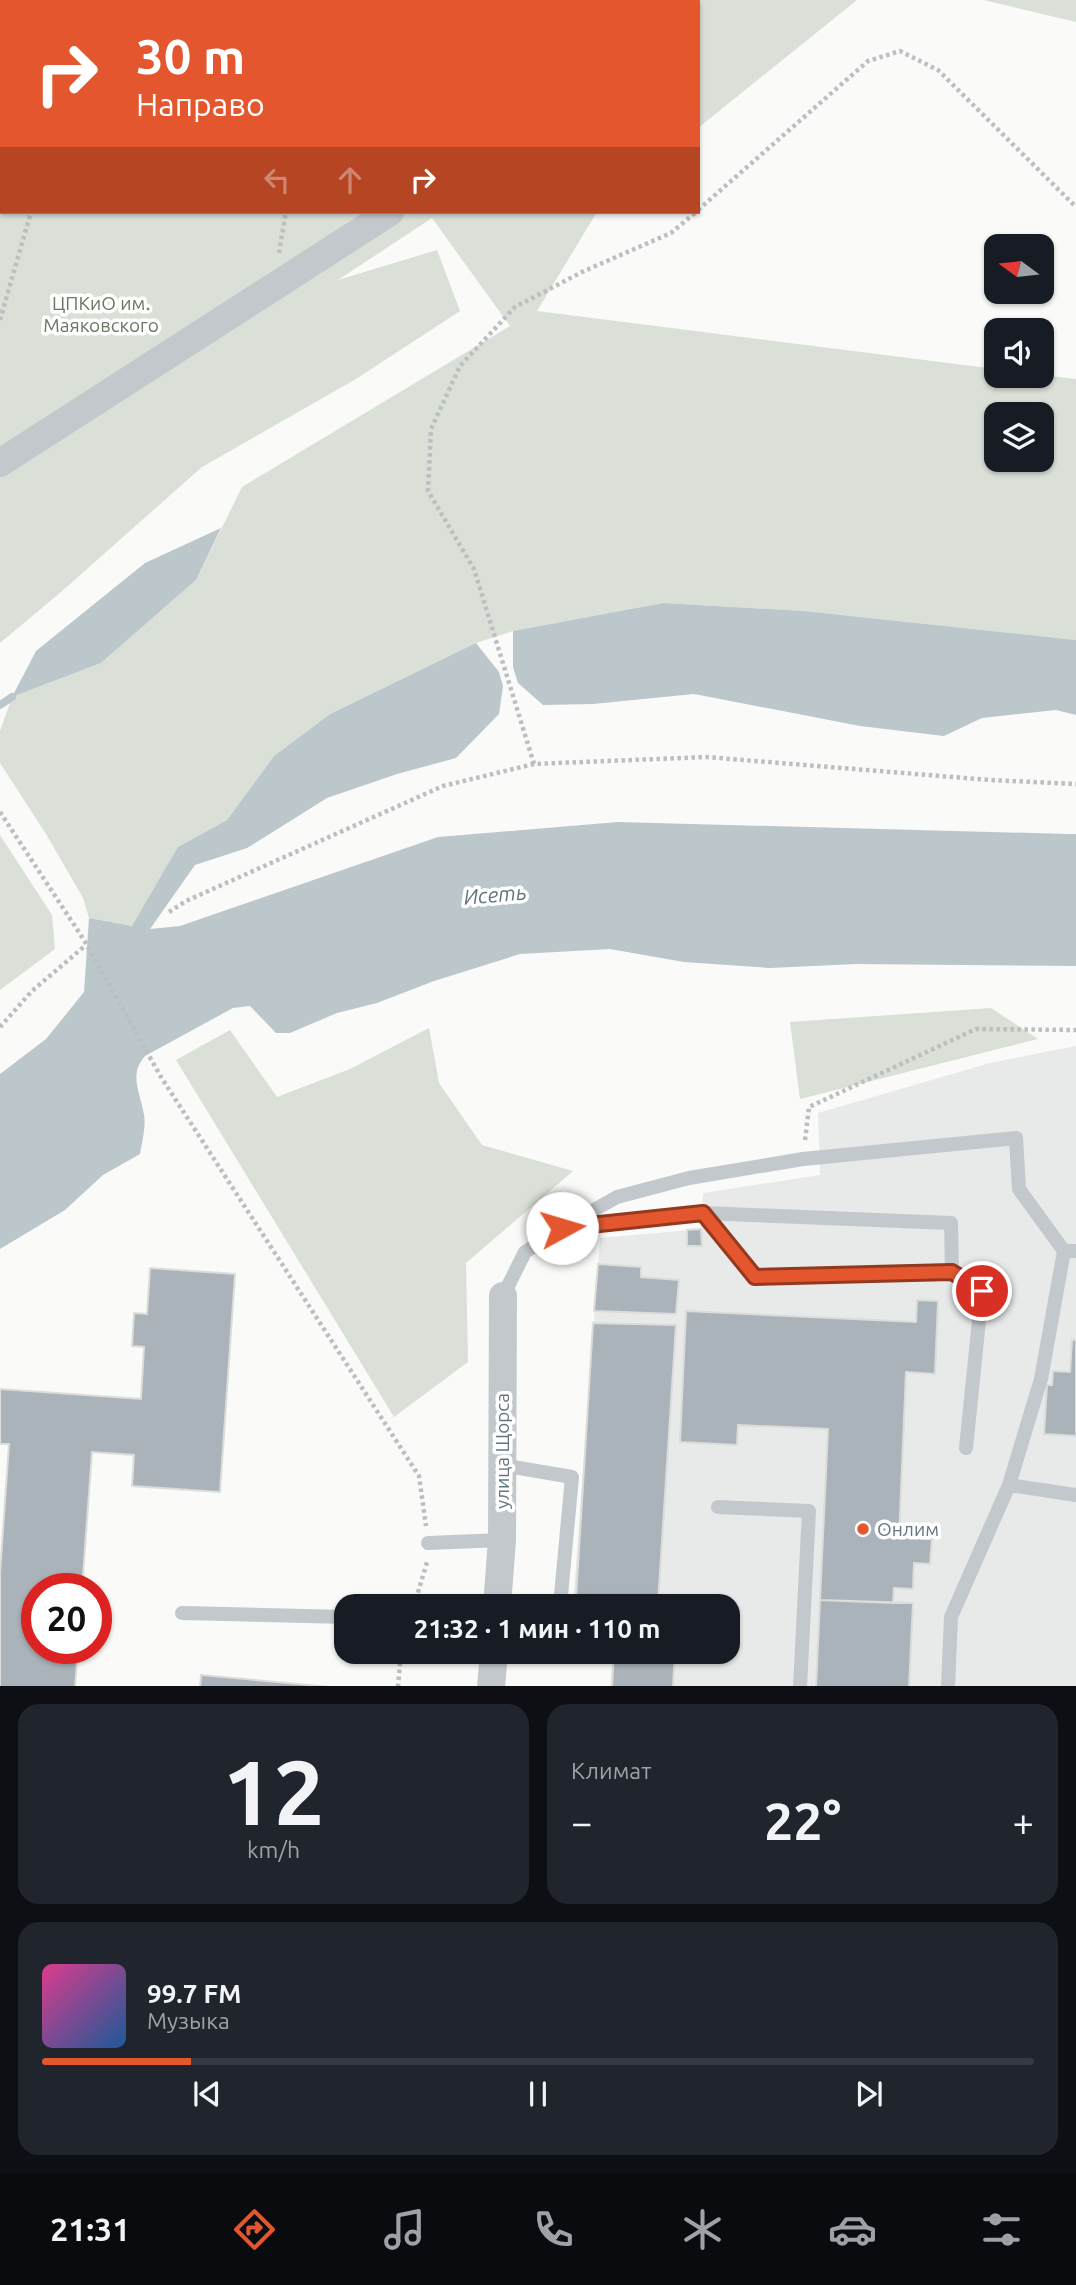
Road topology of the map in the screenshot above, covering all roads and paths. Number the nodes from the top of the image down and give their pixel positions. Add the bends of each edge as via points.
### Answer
1 (1076, 207) edge
2 (700, 208) edge
3 (30, 214) edge
4 (387, 214) edge
5 (693, 214) edge
6 (0, 320) edge
7 (0, 463) edge
8 (534, 764) junction
9 (1076, 784) edge
10 (0, 812) edge
11 (169, 912) dead end
12 (88, 948) junction
13 (0, 1027) edge
14 (1076, 1030) edge
15 (803, 1158) junction
16 (703, 1213) junction
17 (562, 1228) junction
18 (1070, 1251) edge
19 (952, 1272) junction
20 (503, 1296) joint
21 (965, 1448) dead end
22 (502, 1465) junction
23 (1009, 1485) junction
24 (1076, 1495) edge
25 (718, 1507) dead end
26 (502, 1540) junction
27 (428, 1543) junction
28 (418, 1594) edge
29 (498, 1594) edge
30 (561, 1594) edge
31 (182, 1613) dead end
32 (334, 1617) edge
33 (400, 1664) edge
34 (493, 1664) edge
35 (398, 1686) edge
36 (491, 1686) edge
37 (800, 1686) edge
38 (948, 1686) edge

1 - 2 path via 938,70 900,51 868,61
3 - 6 path
4 - 7 street
5 - 8 path via 671,233 515,307 460,366 431,429 428,491 474,569
8 - 9 path via 706,757
8 - 11 path via 443,786
10 - 12 path
12 - 13 path via 32,991
12 - 27 path via 161,1077 419,1476
14 - 15 path via 975,1029 809,1107
15 - 17 lane via 690,1178 617,1197
15 - 18 lane via 1016,1138 1019,1189
16 - 17 lane
16 - 19 lane via 755,1277
16 - 19 lane via 951,1223
17 - 20 lane via 525,1252
18 - 23 lane via 1041,1379
19 - 21 lane via 982,1291
20 - 22 street, улица Щорса
22 - 26 street, улица Щорса
22 - 30 lane via 572,1476
23 - 24 lane
23 - 38 lane via 951,1616
25 - 37 lane via 809,1511
26 - 27 lane
26 - 29 street, улица Щорса
27 - 28 path
31 - 32 lane
33 - 35 path
34 - 36 street

